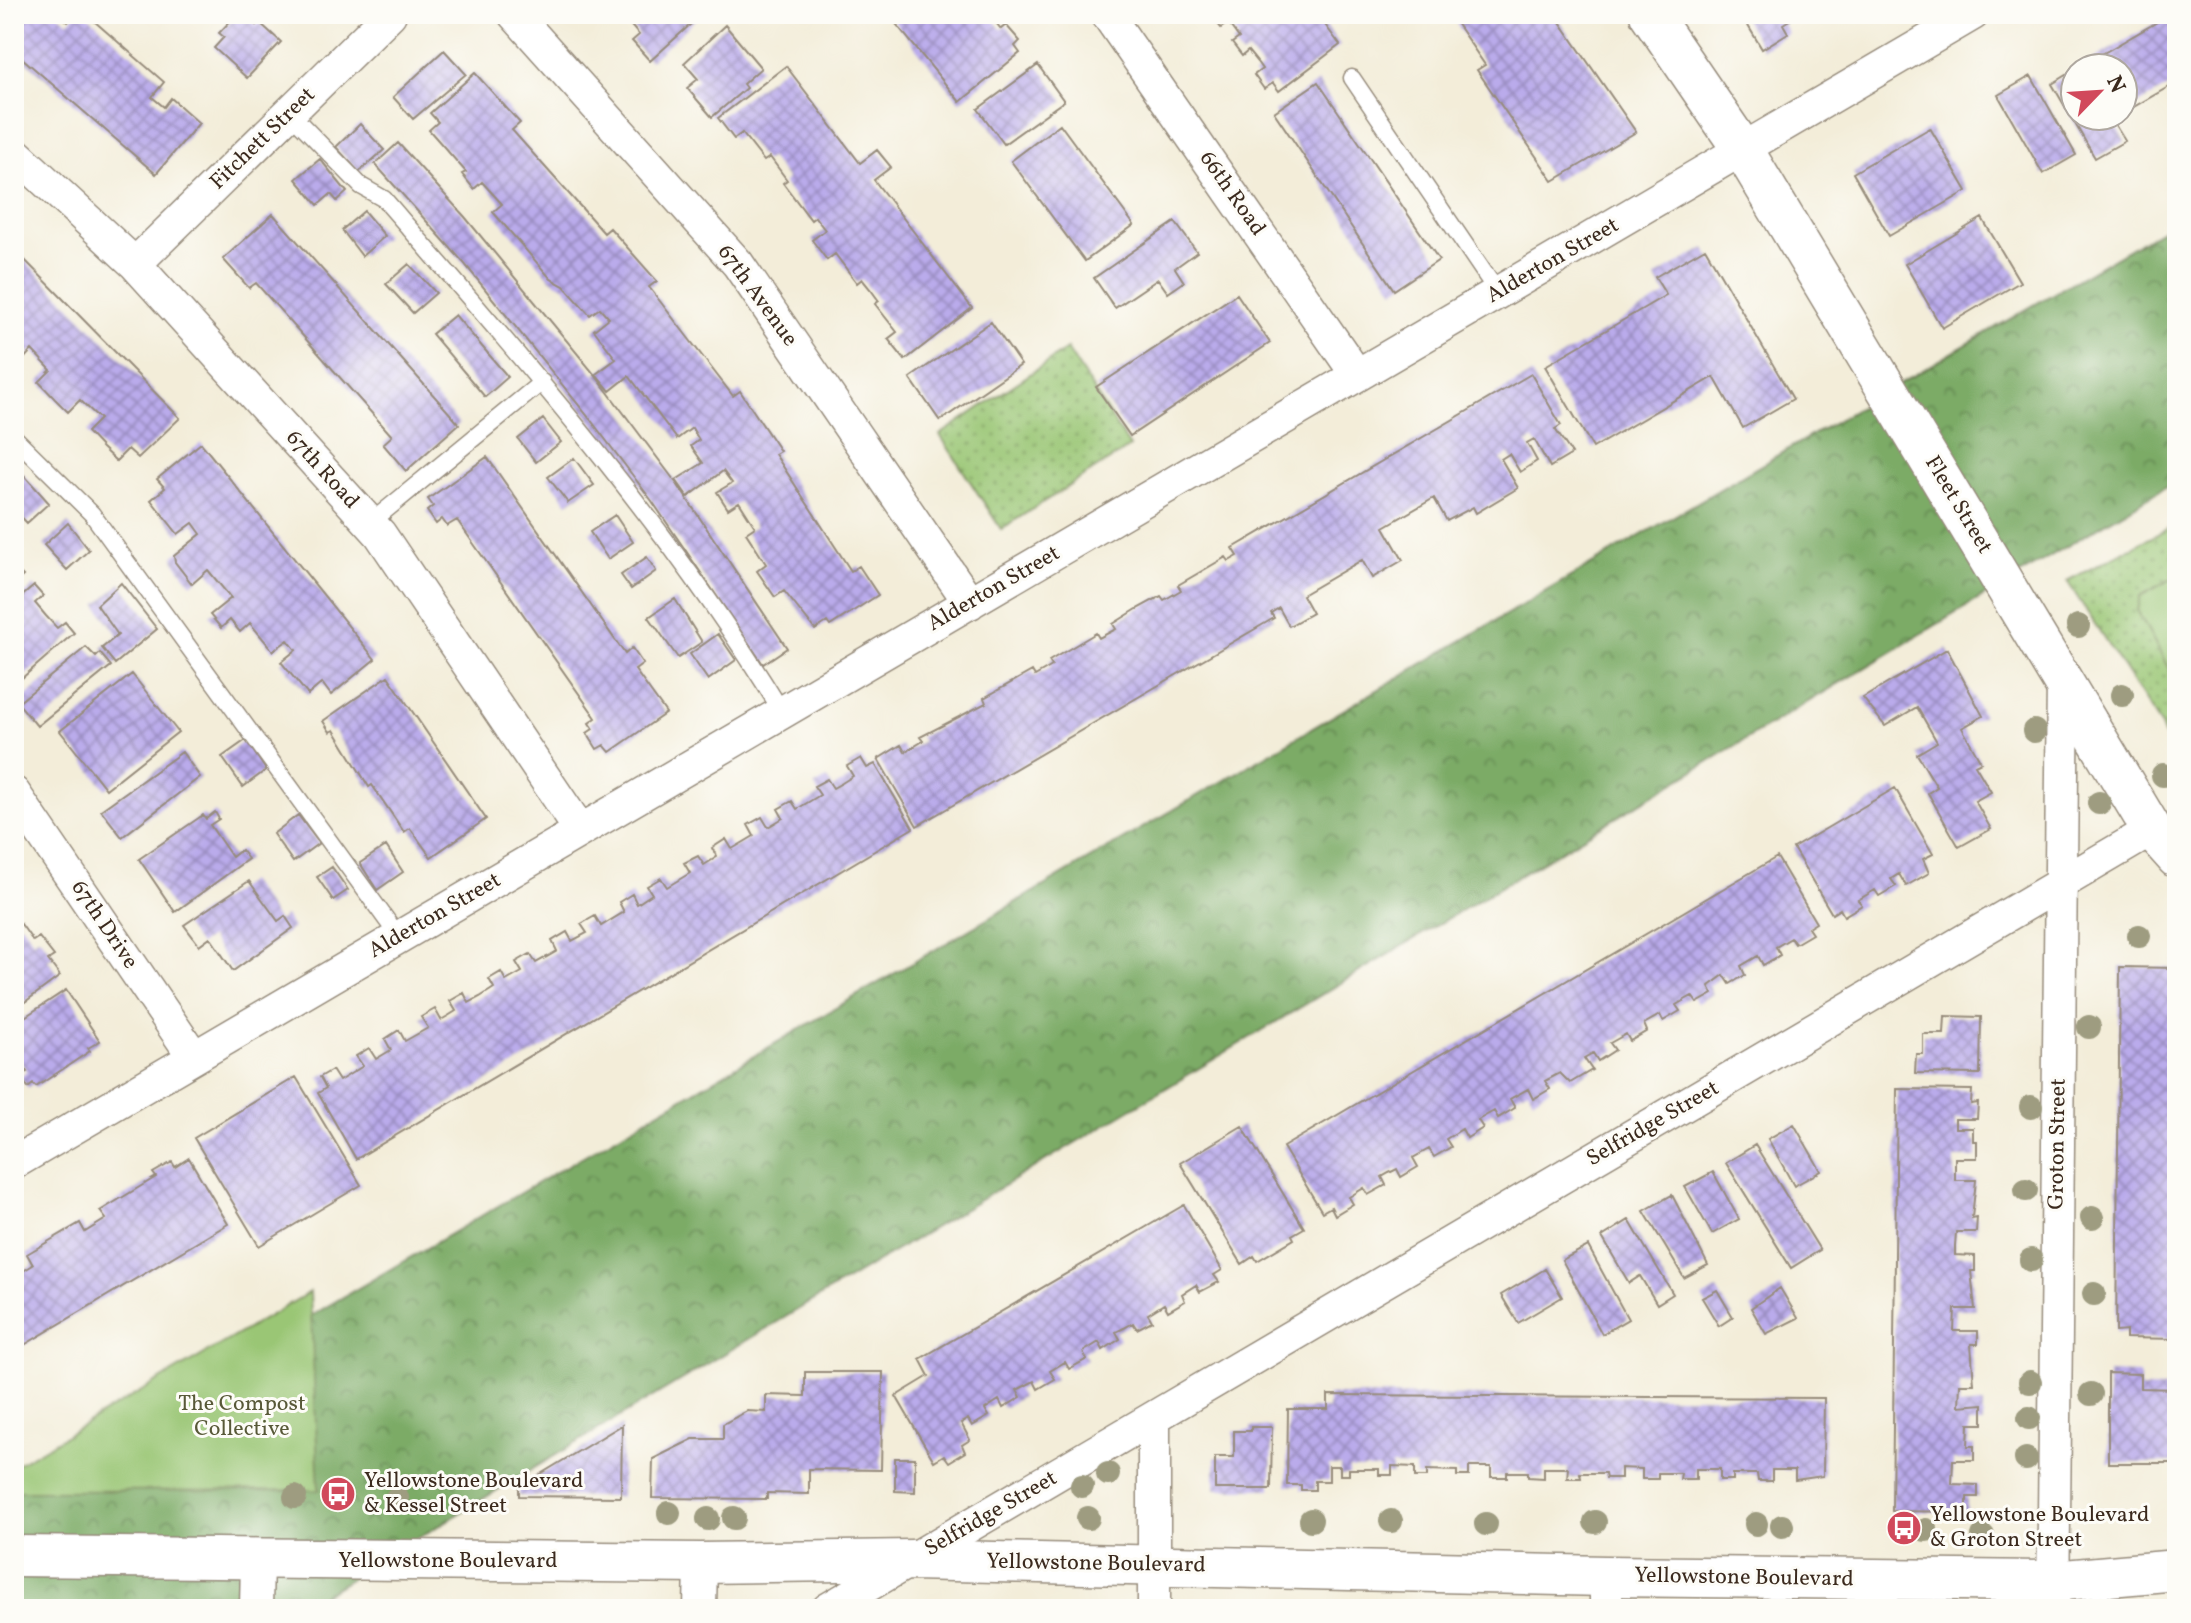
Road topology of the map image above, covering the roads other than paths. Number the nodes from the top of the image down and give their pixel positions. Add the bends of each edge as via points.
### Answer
1 (390, 14) edge
2 (514, 14) edge
3 (1107, 14) edge
4 (1650, 14) edge
5 (1973, 14) edge
6 (1352, 78) dead end
7 (290, 113) junction
8 (1743, 150) junction
9 (14, 152) edge
10 (135, 264) junction
11 (1498, 293) junction
12 (1357, 375) junction
13 (542, 382) junction
14 (14, 437) edge
15 (370, 523) junction
16 (970, 603) junction
17 (2063, 680) junction
18 (782, 712) junction
19 (14, 793) edge
20 (580, 830) junction
21 (2165, 844) edge
22 (2060, 885) junction
23 (399, 937) junction
24 (194, 1057) junction
25 (14, 1163) edge
26 (1154, 1418) junction
27 (14, 1556) edge
28 (257, 1559) junction
29 (912, 1560) junction
30 (701, 1563) junction
31 (1155, 1565) junction
32 (2177, 1570) edge
33 (1606, 1593) edge
34 (2053, 1595) edge
35 (256, 1609) edge
36 (700, 1609) edge
37 (828, 1609) edge
38 (1154, 1609) edge

1 - 7 street, Fitchett Street
2 - 16 street, 67th Avenue via 738,264
3 - 12 street, 66th Road
4 - 8 street, Fleet Street
5 - 8 street, Alderton Street
6 - 11 lane
7 - 10 street, Fitchett Street
7 - 13 lane via 361,186 384,199
8 - 11 street, Alderton Street
8 - 17 street, Fleet Street
9 - 10 street, 67th Road
10 - 15 street, 67th Road
11 - 12 street, Alderton Street
12 - 16 street, Alderton Street
13 - 15 lane
13 - 18 lane via 743,648
14 - 23 lane via 92,514
15 - 20 street, 67th Road
16 - 18 street, Alderton Street
17 - 21 street, Fleet Street
17 - 22 street, Groton Street
18 - 20 street, Alderton Street
19 - 24 street, 67th Drive
20 - 23 street, Alderton Street
21 - 22 street, Selfridge Street
22 - 26 street, Selfridge Street
22 - 34 street, Groton Street
23 - 24 street, Alderton Street
24 - 25 street, Alderton Street
26 - 29 street, Selfridge Street
26 - 31 street
27 - 28 street, Yellowstone Boulevard
28 - 30 street, Yellowstone Boulevard
28 - 35 street
29 - 30 street, Yellowstone Boulevard
29 - 31 street, Yellowstone Boulevard
29 - 37 street, Selfridge Street
30 - 36 street
31 - 33 street, Yellowstone Boulevard
31 - 38 street
32 - 34 street, Yellowstone Boulevard
33 - 34 street, Yellowstone Boulevard

